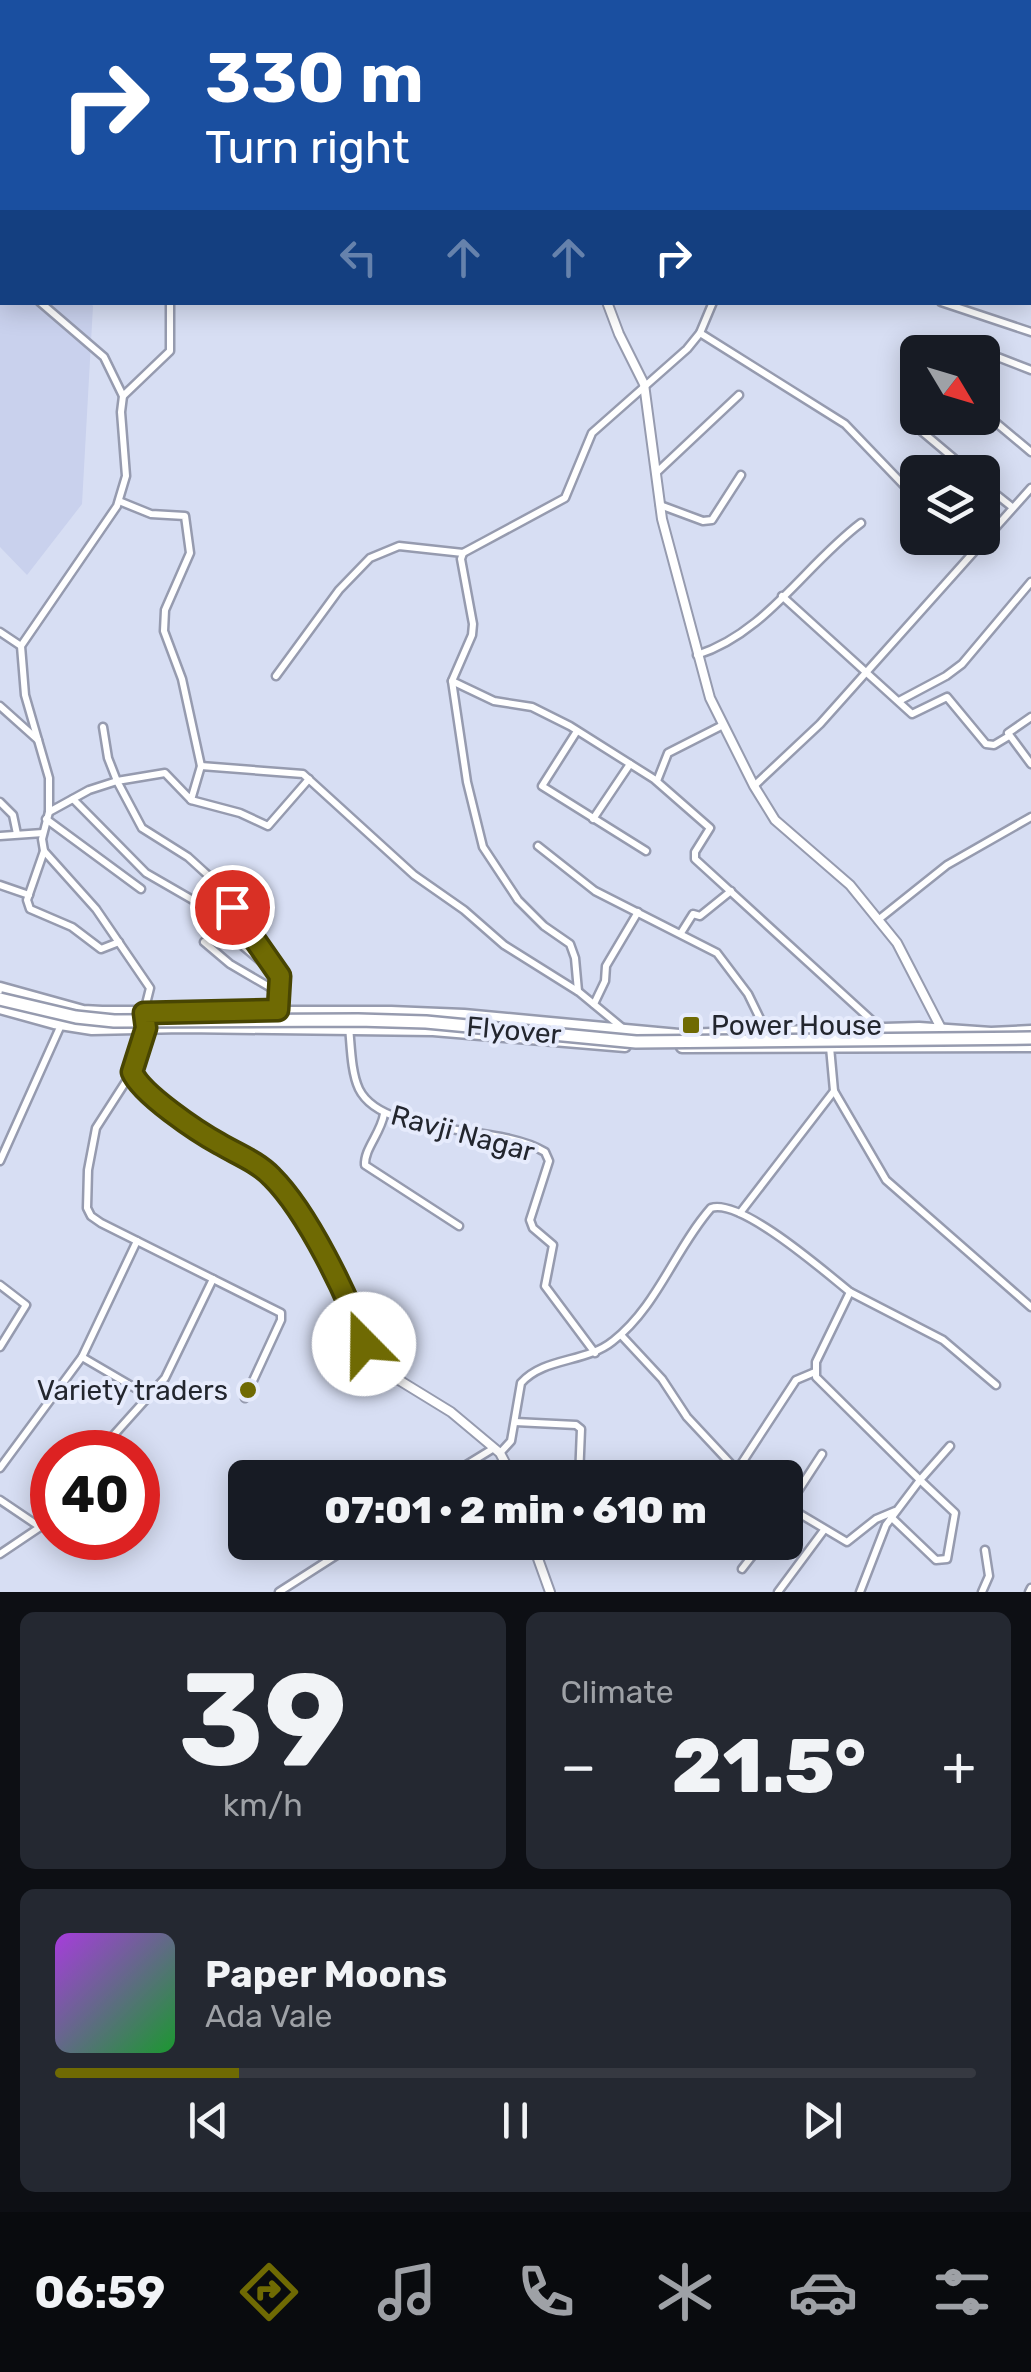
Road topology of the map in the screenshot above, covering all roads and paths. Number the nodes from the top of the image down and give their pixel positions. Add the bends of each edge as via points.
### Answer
1 (43, 305) edge
2 (170, 305) edge
3 (608, 305) edge
4 (712, 305) edge
5 (950, 305) edge
6 (1031, 332) edge
7 (700, 333) junction
8 (1000, 358) edge
9 (1031, 370) edge
10 (644, 384) junction
11 (123, 396) junction
12 (738, 396) dead end
13 (1000, 426) edge
14 (926, 435) edge
15 (1031, 452) edge
16 (950, 455) edge
17 (656, 473) junction
18 (741, 475) dead end
19 (900, 481) edge
20 (1031, 488) edge
21 (1000, 497) edge
22 (119, 501) junction
23 (660, 505) junction
24 (1012, 507) junction
25 (1000, 520) edge
26 (861, 523) dead end
27 (463, 553) junction
28 (968, 555) edge
29 (1031, 582) edge
30 (782, 596) junction
31 (0, 632) edge
32 (21, 646) junction
33 (698, 655) junction
34 (866, 671) junction
35 (276, 676) dead end
36 (452, 681) junction
37 (899, 701) junction
38 (0, 706) edge
39 (1031, 717) edge
40 (103, 726) dead end
41 (723, 726) junction
42 (577, 731) junction
43 (1009, 736) junction
44 (39, 741) junction
45 (630, 764) junction
46 (1031, 764) edge
47 (201, 766) junction
48 (309, 779) junction
49 (117, 781) junction
50 (656, 782) junction
51 (754, 786) junction
52 (72, 798) junction
53 (191, 800) junction
54 (0, 802) edge
55 (47, 815) junction
56 (1031, 817) edge
57 (593, 819) junction
58 (43, 833) junction
59 (17, 834) junction
60 (0, 836) edge
61 (538, 846) dead end
62 (44, 851) junction
63 (646, 852) dead end
64 (0, 885) edge
65 (141, 889) dead end
66 (731, 891) junction
67 (29, 895) junction
68 (638, 912) junction
69 (878, 920) junction
70 (681, 933) junction
71 (119, 942) junction
72 (204, 942) dead end
73 (280, 976) junction
74 (0, 988) edge
75 (578, 991) junction
76 (278, 992) junction
77 (0, 999) edge
78 (594, 1004) junction
79 (0, 1008) edge
80 (278, 1010) junction
81 (346, 1011) junction
82 (144, 1013) junction
83 (61, 1024) junction
84 (146, 1028) junction
85 (278, 1028) junction
86 (349, 1028) junction
87 (626, 1030) junction
88 (881, 1030) junction
89 (942, 1030) junction
90 (828, 1031) junction
91 (767, 1032) junction
92 (1031, 1038) edge
93 (627, 1046) junction
94 (830, 1046) junction
95 (886, 1046) junction
96 (949, 1046) junction
97 (772, 1047) junction
98 (132, 1072) junction
99 (834, 1092) junction
100 (384, 1114) junction
101 (0, 1161) edge
102 (740, 1213) junction
103 (459, 1226) dead end
104 (137, 1241) junction
105 (213, 1279) junction
106 (0, 1285) edge
107 (850, 1292) junction
108 (1031, 1307) edge
109 (621, 1335) junction
110 (0, 1347) edge
111 (595, 1353) junction
112 (82, 1357) junction
113 (815, 1372) junction
114 (996, 1386) dead end
115 (146, 1395) junction
116 (245, 1398) dead end
117 (514, 1422) junction
118 (118, 1430) edge
119 (950, 1446) dead end
120 (497, 1451) junction
121 (822, 1454) dead end
122 (480, 1460) edge
123 (502, 1460) edge
124 (581, 1460) edge
125 (723, 1460) edge
126 (744, 1460) edge
127 (0, 1468) edge
128 (920, 1480) junction
129 (803, 1483) edge
130 (0, 1500) edge
131 (893, 1514) junction
132 (803, 1519) edge
133 (30, 1521) edge
134 (824, 1530) junction
135 (30, 1534) edge
136 (985, 1550) dead end
137 (0, 1554) edge
138 (329, 1560) edge
139 (538, 1560) edge
140 (750, 1560) edge
141 (742, 1570) dead end
142 (280, 1592) edge
143 (550, 1592) edge
144 (778, 1592) edge
145 (860, 1592) edge
146 (982, 1592) edge

1 - 11 street via 104,357
2 - 11 street via 170,351
3 - 10 street
4 - 7 street
5 - 6 street
7 - 10 street
7 - 19 street via 845,424
8 - 9 street
10 - 17 street
10 - 27 street via 592,432 565,498
11 - 22 street via 126,476
12 - 17 street
13 - 15 street
14 - 16 street
17 - 23 street
18 - 23 street via 712,520
20 - 24 street
21 - 24 street
22 - 32 street
22 - 47 street via 151,514 185,516 190,552 165,610 164,632
23 - 33 street
24 - 25 street
26 - 30 street
27 - 35 street via 399,546 370,558
27 - 36 street via 474,624
28 - 34 street
29 - 37 street via 962,664
30 - 33 street via 743,635
30 - 34 street
31 - 32 street
32 - 44 street via 25,695
33 - 41 street
34 - 37 street
34 - 51 street
36 - 42 street via 494,701 532,707
36 - 75 street via 484,847 518,900 570,944
37 - 43 street via 916,714 947,698 986,744
38 - 44 street
39 - 43 street
40 - 49 street
41 - 50 street via 668,752
41 - 51 street
42 - 45 street
42 - 57 street via 541,785
43 - 46 street
44 - 55 street
45 - 50 street
45 - 57 street
47 - 48 street via 263,768
47 - 53 street
48 - 53 street via 268,826
48 - 75 street via 414,876
49 - 52 street
49 - 53 street via 164,773
49 - 73 street via 142,828 212,878
50 - 66 street via 708,825 693,855
51 - 69 street via 775,820 850,885
52 - 55 street
52 - 73 street via 146,873 198,903
54 - 59 street via 13,815
55 - 58 street
55 - 65 street
56 - 69 street via 947,865
57 - 63 street
58 - 59 street
58 - 62 street
59 - 60 street
61 - 68 street via 595,891
62 - 67 street
62 - 71 street
64 - 67 street
66 - 70 street via 700,916 693,914
66 - 88 street
67 - 71 street via 30,910 72,927 101,950
68 - 70 street
68 - 78 street via 606,966
69 - 89 street
70 - 91 street via 717,953
71 - 82 street via 150,988
72 - 76 street
73 - 76 street
74 - 82 main road via 83,1011
75 - 78 street
76 - 80 street
77 - 92 highway, Flyover, bridge via 114,1020 358,1020 636,1042
78 - 87 street
79 - 83 main road
80 - 81 main road
80 - 82 main road
80 - 85 street
81 - 86 street, Ravji Nagar
81 - 87 main road
82 - 84 street
83 - 84 main road
83 - 101 street
84 - 85 main road
84 - 98 street
85 - 86 main road
86 - 93 main road
86 - 100 street, Ravji Nagar via 357,1086
87 - 91 main road
87 - 93 street
88 - 89 main road
88 - 90 main road
88 - 95 street
89 - 92 main road
89 - 96 street
90 - 91 main road
90 - 94 street
91 - 97 street
92 - 96 main road
93 - 97 main road
94 - 95 main road
94 - 97 main road
94 - 99 street
95 - 96 main road
98 - 104 street via 98,1120 88,1208 94,1219
98 - 120 street via 146,1091 270,1174 308,1228 370,1355
99 - 102 street
99 - 108 street via 902,1196
100 - 103 street via 364,1164
100 - 111 street, Ravji Nagar via 544,1152 549,1161 530,1220 552,1245 546,1286
102 - 107 street
102 - 109 street via 718,1206 707,1212
104 - 105 street
104 - 112 street
105 - 115 street via 165,1378
105 - 116 street via 282,1316
106 - 110 street via 26,1305
107 - 113 street
107 - 114 street via 944,1340
109 - 111 street
109 - 125 street
111 - 117 street via 525,1378
112 - 115 street
112 - 127 street
113 - 126 street via 792,1385
113 - 128 street
115 - 118 street
117 - 120 street via 511,1440
117 - 124 street via 576,1425 582,1429
119 - 128 street
120 - 122 street
120 - 123 street
121 - 129 street
128 - 131 street
128 - 131 street via 955,1514 947,1559 936,1560
130 - 133 street
131 - 134 street via 848,1542
131 - 145 street
132 - 134 street
134 - 144 street
135 - 137 street
136 - 146 street via 989,1576
138 - 142 street
139 - 143 street
140 - 141 street

